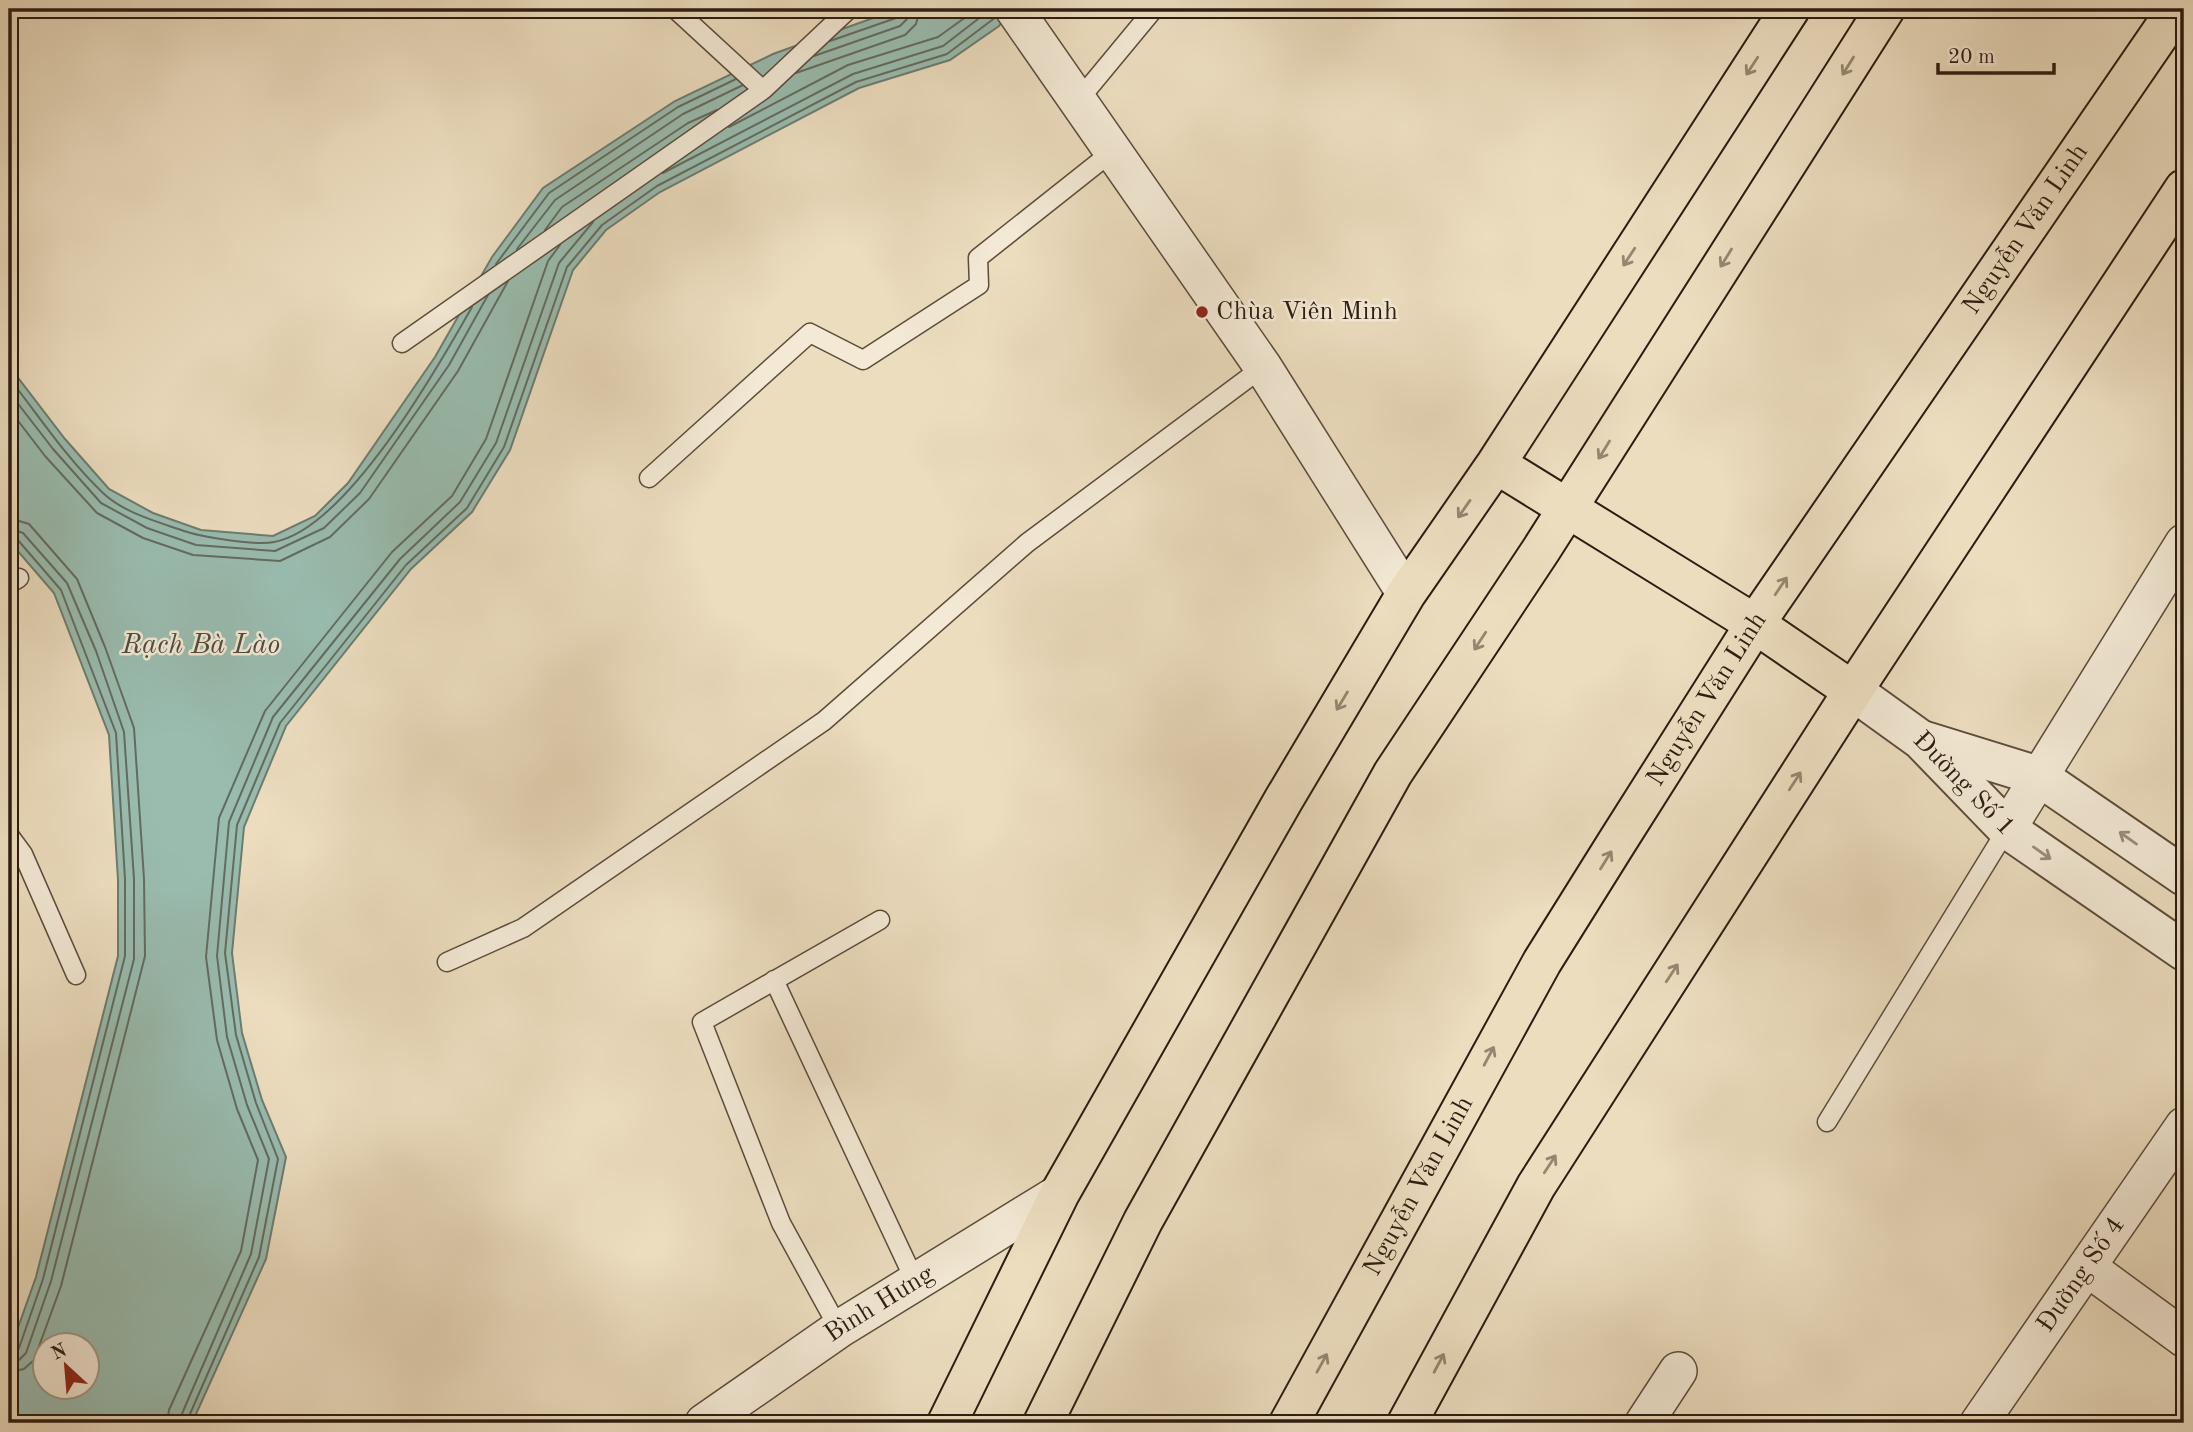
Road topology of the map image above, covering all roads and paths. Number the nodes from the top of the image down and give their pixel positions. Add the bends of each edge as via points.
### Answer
1 (675, 9) edge
2 (849, 9) edge
3 (1014, 9) edge
4 (1154, 9) edge
5 (1790, 9) edge
6 (1885, 9) edge
7 (2177, 9) edge
8 (763, 90) junction
9 (1077, 102) junction
10 (1114, 151) junction
11 (2184, 189) edge
12 (402, 343) dead end
13 (1264, 368) junction
14 (1496, 464) junction
15 (649, 478) dead end
16 (1568, 507) junction
17 (2184, 543) edge
18 (1406, 594) junction
19 (1755, 625) junction
20 (1853, 691) junction
21 (1921, 740) junction
22 (2038, 776) junction
23 (2007, 829) junction
24 (9, 835) edge
25 (2184, 877) edge
26 (880, 920) dead end
27 (2184, 951) edge
28 (447, 962) dead end
29 (76, 975) dead end
30 (774, 980) junction
31 (1827, 1122) dead end
32 (2184, 1126) edge
33 (1060, 1193) junction
34 (2087, 1267) junction
35 (915, 1281) junction
36 (839, 1329) junction
37 (2184, 1338) edge
38 (1678, 1371) dead end
39 (704, 1423) edge
40 (947, 1423) edge
41 (1043, 1423) edge
42 (1290, 1423) edge
43 (1407, 1423) edge
44 (1644, 1423) edge
45 (1979, 1423) edge

1 - 8 lane
2 - 8 lane
3 - 9 street
4 - 9 lane
5 -> 14 main road
6 -> 16 main road
19 -> 7 main road, Nguyễn Văn Linh
8 - 12 lane
9 - 10 street
10 - 13 street
10 - 15 lane via 978,258 979,285 863,360 810,333
11 - 20 main road
13 - 18 street
13 - 28 lane via 1027,543 824,721 523,928
14 - 16 main road
14 -> 18 main road
16 - 19 main road
16 -> 41 main road via 1393,773 1143,1221
17 - 22 street
18 -> 33 main road
19 - 20 main road
42 -> 19 main road, Nguyễn Văn Linh via 1542,962
20 - 21 street, Đường Số 1
43 -> 20 main road via 1536,1186
21 - 22 street, Đường Số 1
21 - 23 street, Đường Số 1
22 - 23 street
25 -> 22 street, Đường Số 1
23 -> 27 street, Đường Số 1
23 - 31 lane
24 - 29 lane via 23,854
26 - 30 lane
30 - 35 lane
30 - 36 lane via 702,1022 781,1223
32 - 34 street, Đường Số 4
33 - 35 street, Bình Hưng
33 - 40 main road
34 - 37 street
34 - 45 street, Đường Số 4
35 - 36 street, Bình Hưng
36 - 39 street, Bình Hưng
38 - 44 street

